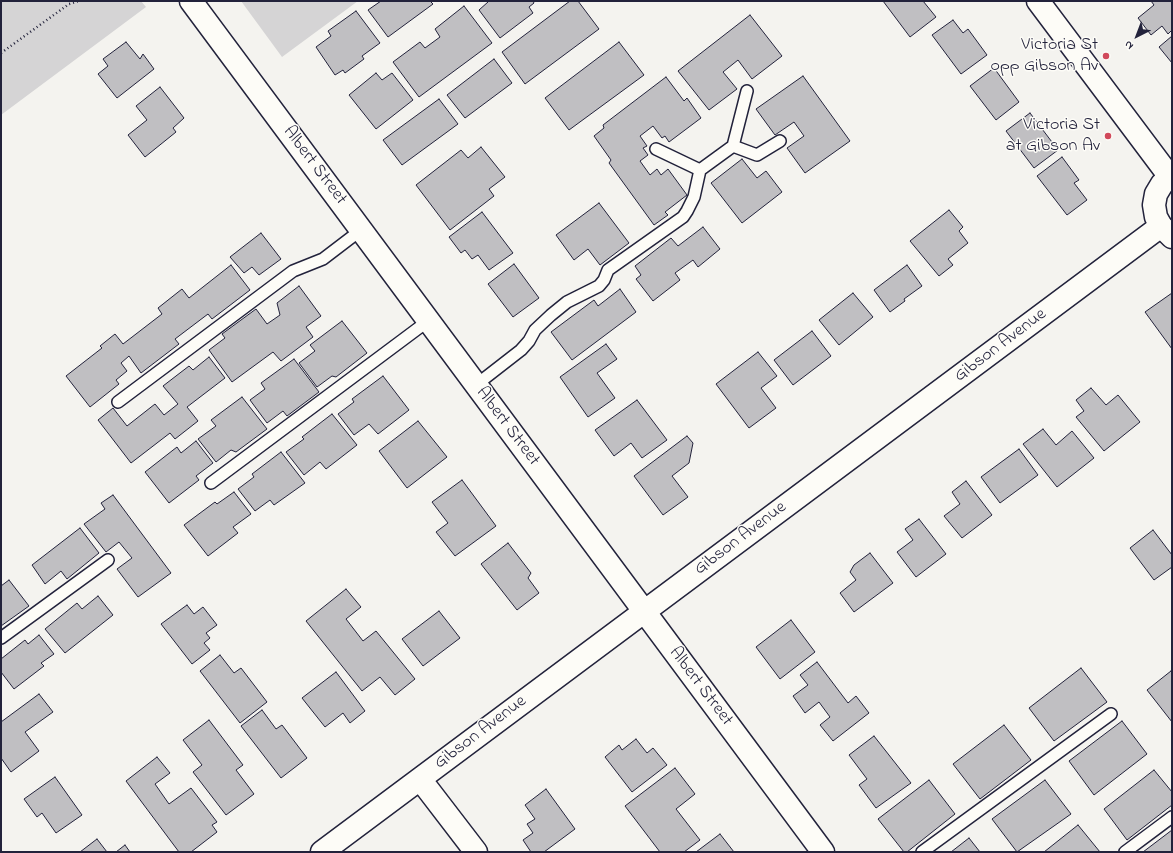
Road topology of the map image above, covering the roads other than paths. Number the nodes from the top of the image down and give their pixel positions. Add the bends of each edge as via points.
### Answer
1 (191, 1) edge
2 (1038, 1) edge
3 (747, 91) dead end
4 (780, 141) dead end
5 (733, 146) junction
6 (656, 149) dead end
7 (700, 170) junction
8 (1171, 176) edge
9 (361, 230) junction
10 (1166, 232) edge
11 (428, 321) junction
12 (476, 385) junction
13 (118, 402) dead end
14 (211, 483) dead end
15 (108, 560) dead end
16 (644, 612) junction
17 (1, 638) edge
18 (1111, 714) dead end
19 (420, 779) junction
20 (1172, 817) edge
21 (322, 852) edge
22 (476, 852) edge
23 (823, 852) edge
24 (922, 852) edge
25 (1125, 852) edge

1 - 9 street, Albert Street
2 - 8 street
3 - 5 lane
4 - 5 lane via 757,155
5 - 7 lane
6 - 7 lane
7 - 12 lane via 694,197 683,217 608,270 599,286 572,299 551,315 535,330 521,350
8 - 10 street via 1156,194 1154,205 1156,217
9 - 11 street, Albert Street
9 - 13 lane via 323,258 293,271
10 - 16 street, Gibson Avenue
11 - 12 street, Albert Street
11 - 14 lane
12 - 16 street, Albert Street
15 - 17 lane
16 - 19 street, Gibson Avenue
16 - 23 street, Albert Street
18 - 24 lane
19 - 21 street, Gibson Avenue
19 - 22 street
20 - 25 lane

